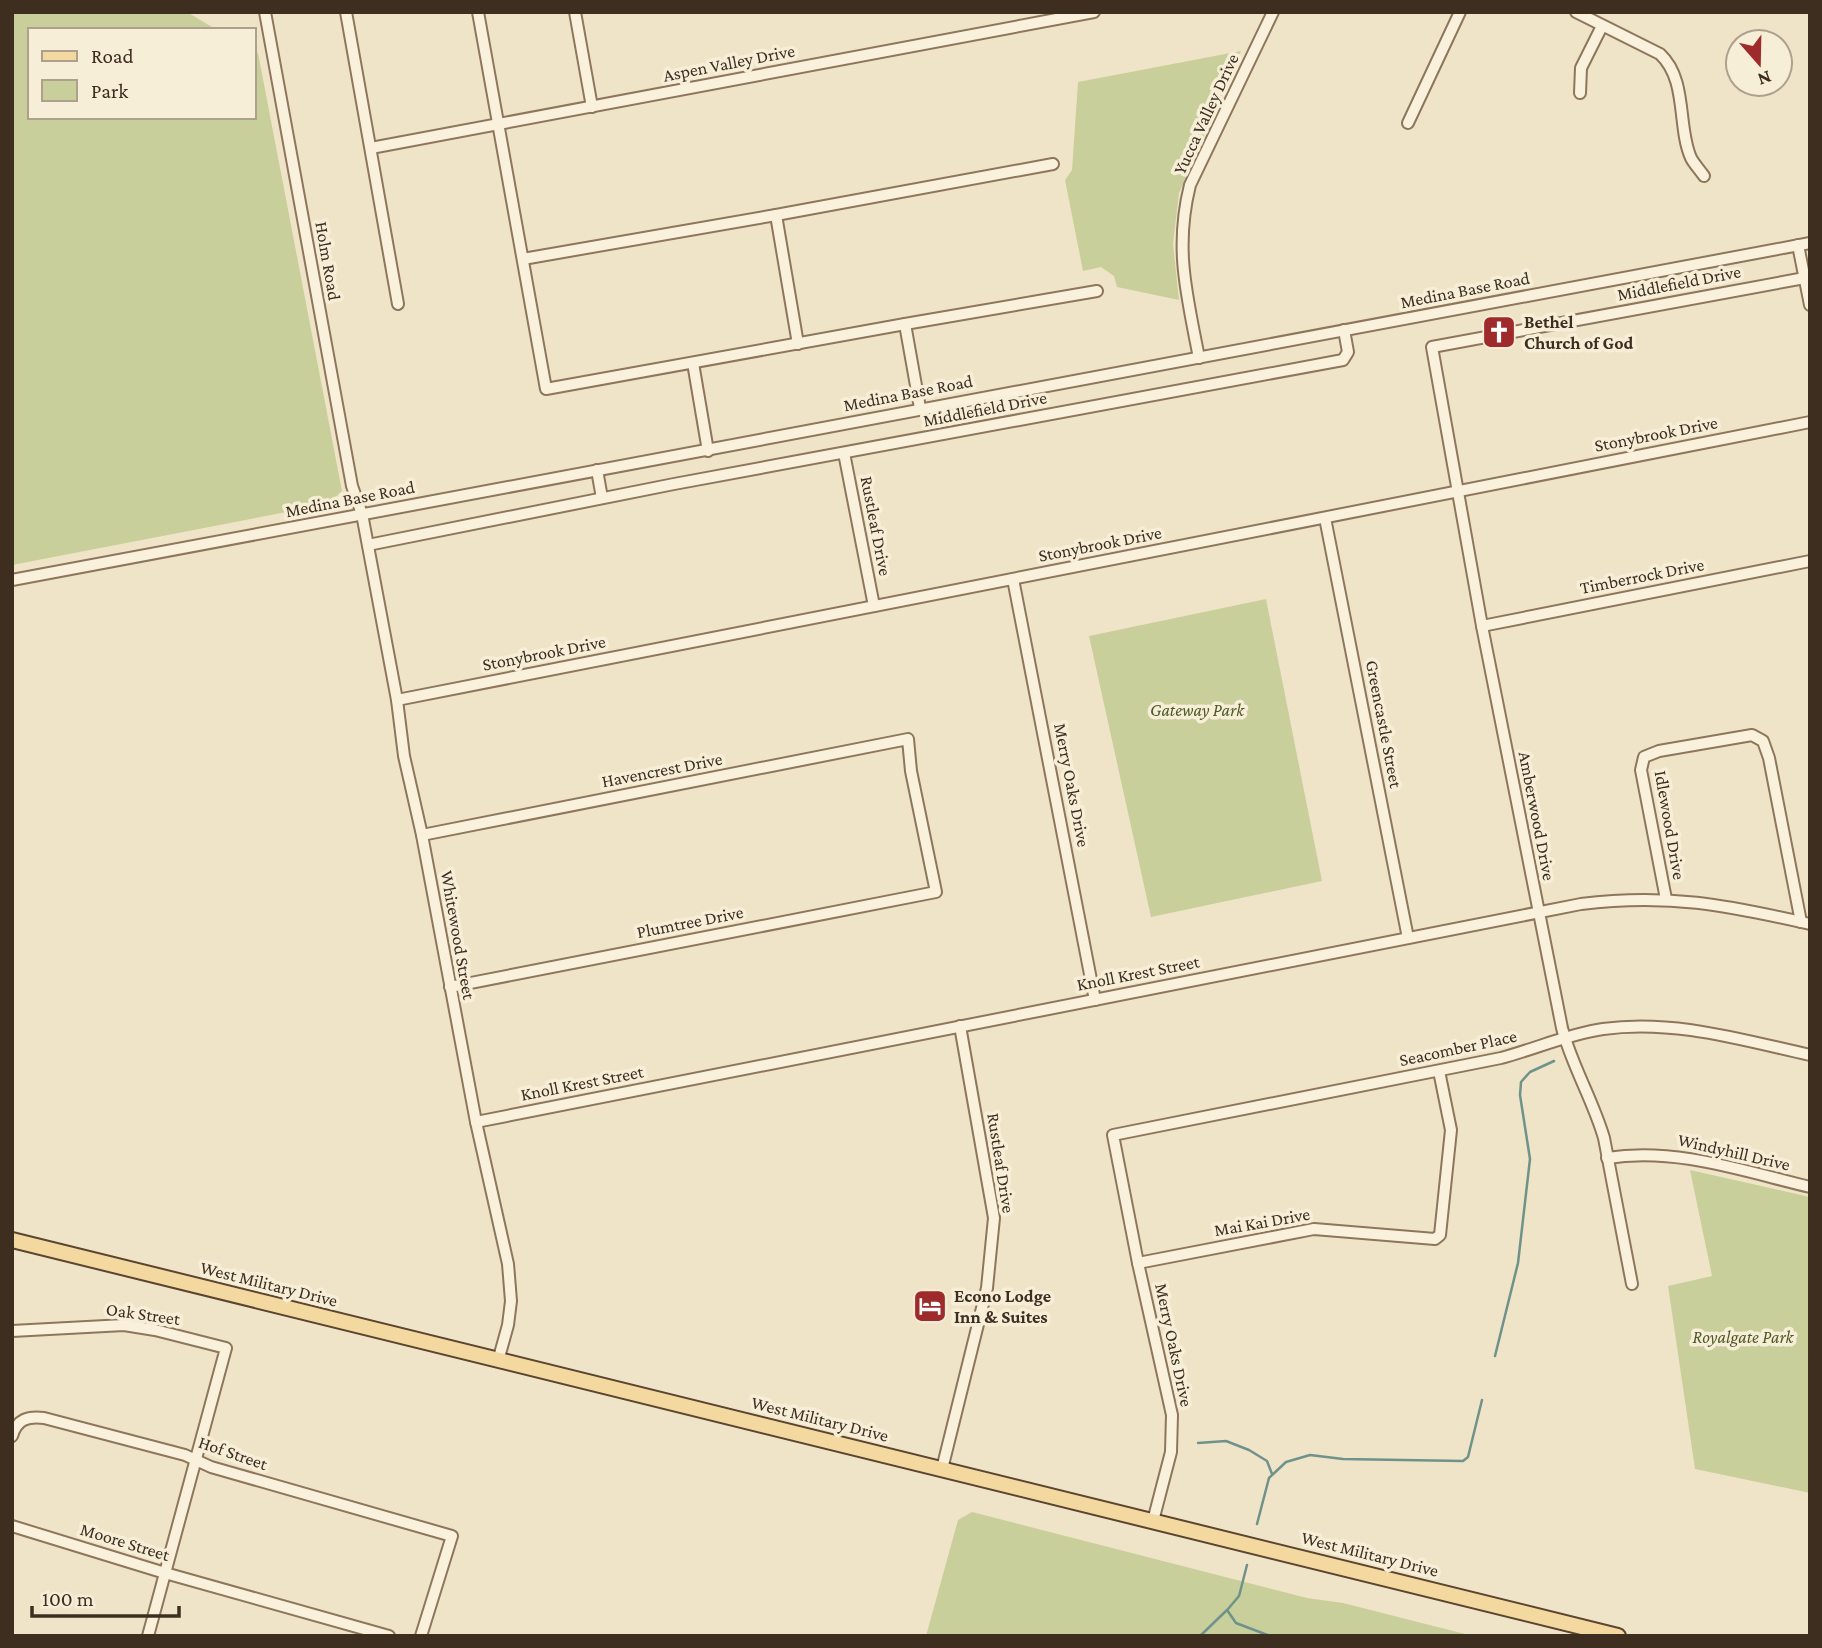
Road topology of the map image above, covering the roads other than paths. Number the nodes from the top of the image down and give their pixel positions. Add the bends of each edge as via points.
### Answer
1 (265, 12) edge
2 (346, 12) edge
3 (478, 12) edge
4 (575, 12) edge
5 (1094, 12) edge
6 (1273, 12) edge
7 (1460, 12) edge
8 (1576, 12) edge
9 (1602, 26) junction
10 (1580, 93) dead end
11 (592, 107) junction
12 (1408, 123) dead end
13 (497, 125) junction
14 (370, 148) junction
15 (1053, 164) dead end
16 (1704, 176) dead end
17 (776, 215) junction
18 (1804, 244) edge
19 (523, 259) junction
20 (1807, 277) edge
21 (1097, 291) dead end
22 (398, 304) dead end
23 (1810, 305) edge
24 (905, 324) junction
25 (1344, 330) junction
26 (798, 344) junction
27 (1432, 347) joint
28 (1199, 358) junction
29 (693, 363) junction
30 (920, 408) junction
31 (1810, 422) edge
32 (708, 451) junction
33 (844, 453) junction
34 (597, 470) junction
35 (1457, 492) junction
36 (602, 498) junction
37 (362, 514) junction
38 (1325, 518) junction
39 (368, 545) junction
40 (1810, 561) edge
41 (1013, 579) junction
42 (12, 580) edge
43 (874, 606) junction
44 (1482, 626) junction
45 (397, 700) junction
46 (422, 835) junction
47 (936, 892) joint
48 (1666, 899) junction
49 (1539, 912) junction
50 (1805, 923) edge
51 (1408, 938) junction
52 (450, 987) junction
53 (1095, 1000) junction
54 (960, 1027) junction
55 (1564, 1037) junction
56 (1810, 1055) edge
57 (1439, 1071) junction
58 (476, 1122) junction
59 (1114, 1135) joint
60 (1607, 1158) junction
61 (1810, 1187) edge
62 (12, 1240) edge
63 (1138, 1264) junction
64 (1632, 1284) dead end
65 (12, 1331) edge
66 (498, 1361) junction
67 (12, 1436) edge
68 (196, 1460) junction
69 (942, 1469) junction
70 (1153, 1521) junction
71 (12, 1526) edge
72 (165, 1573) junction
73 (148, 1636) edge
74 (389, 1636) edge
75 (421, 1636) edge
76 (1618, 1636) edge

1 - 37 street, Holm Road via 352,486
2 - 14 street
3 - 13 street
4 - 11 street
5 - 11 street, Aspen Valley Drive
6 - 28 street, Yucca Valley Drive via 1185,206 1182,259
7 - 12 street
8 - 9 street
9 - 10 street via 1581,68
9 - 16 street via 1668,61 1691,157
11 - 13 street, Aspen Valley Drive
13 - 14 street, Aspen Valley Drive
13 - 19 street
14 - 22 street
15 - 17 street
17 - 19 street
17 - 26 street
18 - 20 street
18 - 25 street, Medina Base Road
19 - 29 street via 546,389
20 - 23 street
20 - 27 street, Middlefield Drive
21 - 24 street
24 - 26 street
24 - 30 street
25 - 28 street, Medina Base Road
25 - 33 street, Middlefield Drive via 1348,352 1343,360
26 - 29 street
27 - 35 street, Amberwood Drive
28 - 30 street, Medina Base Road
29 - 32 street
30 - 32 street, Medina Base Road
31 - 35 street, Stonybrook Drive
32 - 34 street, Medina Base Road
33 - 36 street, Middlefield Drive
33 - 43 street, Rustleaf Drive
34 - 36 street
34 - 37 street, Medina Base Road
35 - 38 street, Stonybrook Drive
35 - 44 street, Amberwood Drive
36 - 39 street, Middlefield Drive
37 - 39 street, Whitewood Street
37 - 42 street, Medina Base Road
38 - 41 street, Stonybrook Drive
38 - 51 street, Greencastle Street
39 - 45 street, Whitewood Street
40 - 44 street, Timberrock Drive
41 - 43 street, Stonybrook Drive
41 - 53 street, Merry Oaks Drive
43 - 45 street, Stonybrook Drive
44 - 49 street, Amberwood Drive
45 - 46 street, Whitewood Street
46 - 47 street, Havencrest Drive via 908,739
46 - 52 street, Whitewood Street
47 - 52 street, Plumtree Drive
48 - 49 street, Knoll Krest Street via 1611,900
48 - 50 street, Knoll Krest Street
48 - 50 street, Idlewood Drive via 1641,770 1644,757 1745,735 1758,737 1769,758
49 - 51 street, Knoll Krest Street
49 - 55 street, Amberwood Drive
51 - 53 street, Knoll Krest Street
52 - 58 street, Whitewood Street
53 - 54 street, Knoll Krest Street
54 - 58 street, Knoll Krest Street
54 - 69 street, Rustleaf Drive via 994,1218 987,1287
55 - 56 street, Seacomber Place via 1602,1029 1660,1027 1706,1032
55 - 57 street, Seacomber Place via 1520,1053
55 - 60 street, Amberwood Drive via 1597,1115
57 - 59 street, Seacomber Place
57 - 63 street, Mai Kai Drive via 1451,1144 1440,1235 1435,1239 1314,1229
58 - 66 street, Whitewood Street via 510,1279 508,1325
59 - 63 street, Merry Oaks Drive
60 - 61 street, Windyhill Drive via 1664,1154
60 - 64 street, Amberwood Drive
62 - 66 main road, West Military Drive
63 - 70 street, Merry Oaks Drive via 1172,1415 1171,1452
65 - 68 street, Oak Street via 124,1325 226,1348
66 - 69 main road, West Military Drive
67 - 68 street, Hof Street via 22,1419 44,1418
68 - 72 street
68 - 75 street, Hof Street via 452,1536
69 - 70 main road, West Military Drive
70 - 76 main road, West Military Drive
71 - 72 street, Moore Street
72 - 73 street
72 - 74 street, Moore Street

